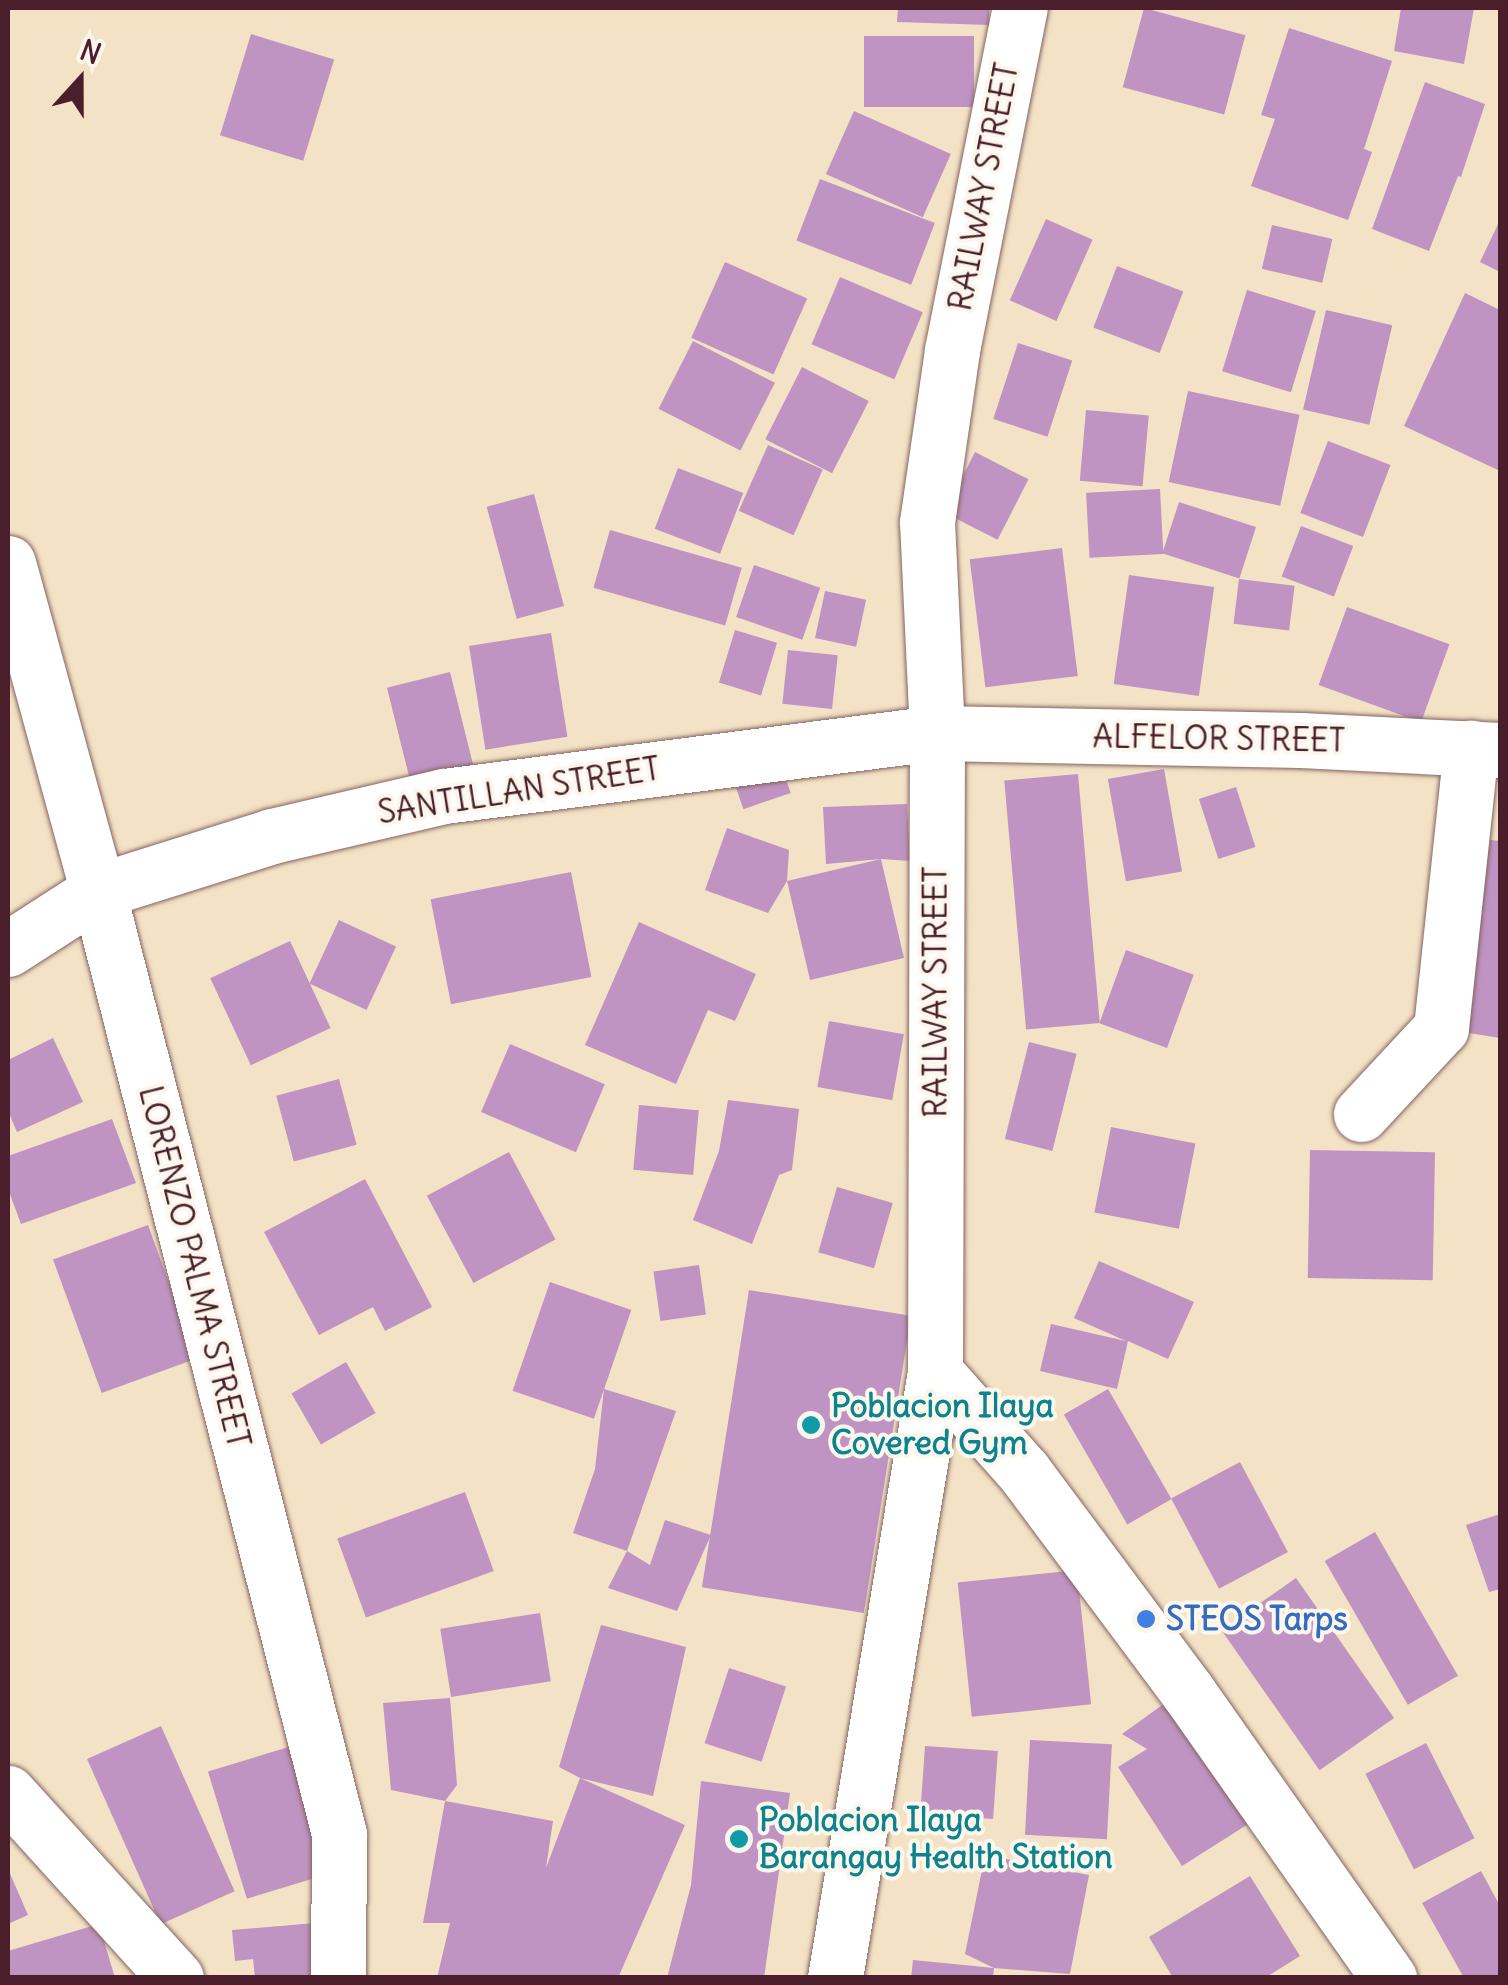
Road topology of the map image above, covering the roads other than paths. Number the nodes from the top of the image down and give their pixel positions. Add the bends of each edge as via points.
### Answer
1 (1020, 8) edge
2 (8, 563) edge
3 (937, 733) junction
4 (1486, 749) edge
5 (98, 891) junction
6 (8, 949) edge
7 (1360, 1114) dead end
8 (935, 1372) junction
9 (8, 1792) edge
10 (176, 1978) edge
11 (338, 1978) edge
12 (835, 1978) edge
13 (1389, 1978) edge

1 - 3 street, RAILWAY STREET via 952,350 927,522
2 - 5 street, LORENZO PALMA STREET
3 - 4 street, ALFELOR STREET
3 - 5 street, SANTILLAN STREET via 444,796 272,836
3 - 8 street, RAILWAY STREET
4 - 7 street via 1441,1028
5 - 6 street, SANTILLAN STREET
5 - 11 street, LORENZO PALMA STREET via 338,1834
8 - 12 street, RAILWAY STREET
8 - 13 street via 1024,1472
9 - 10 street

